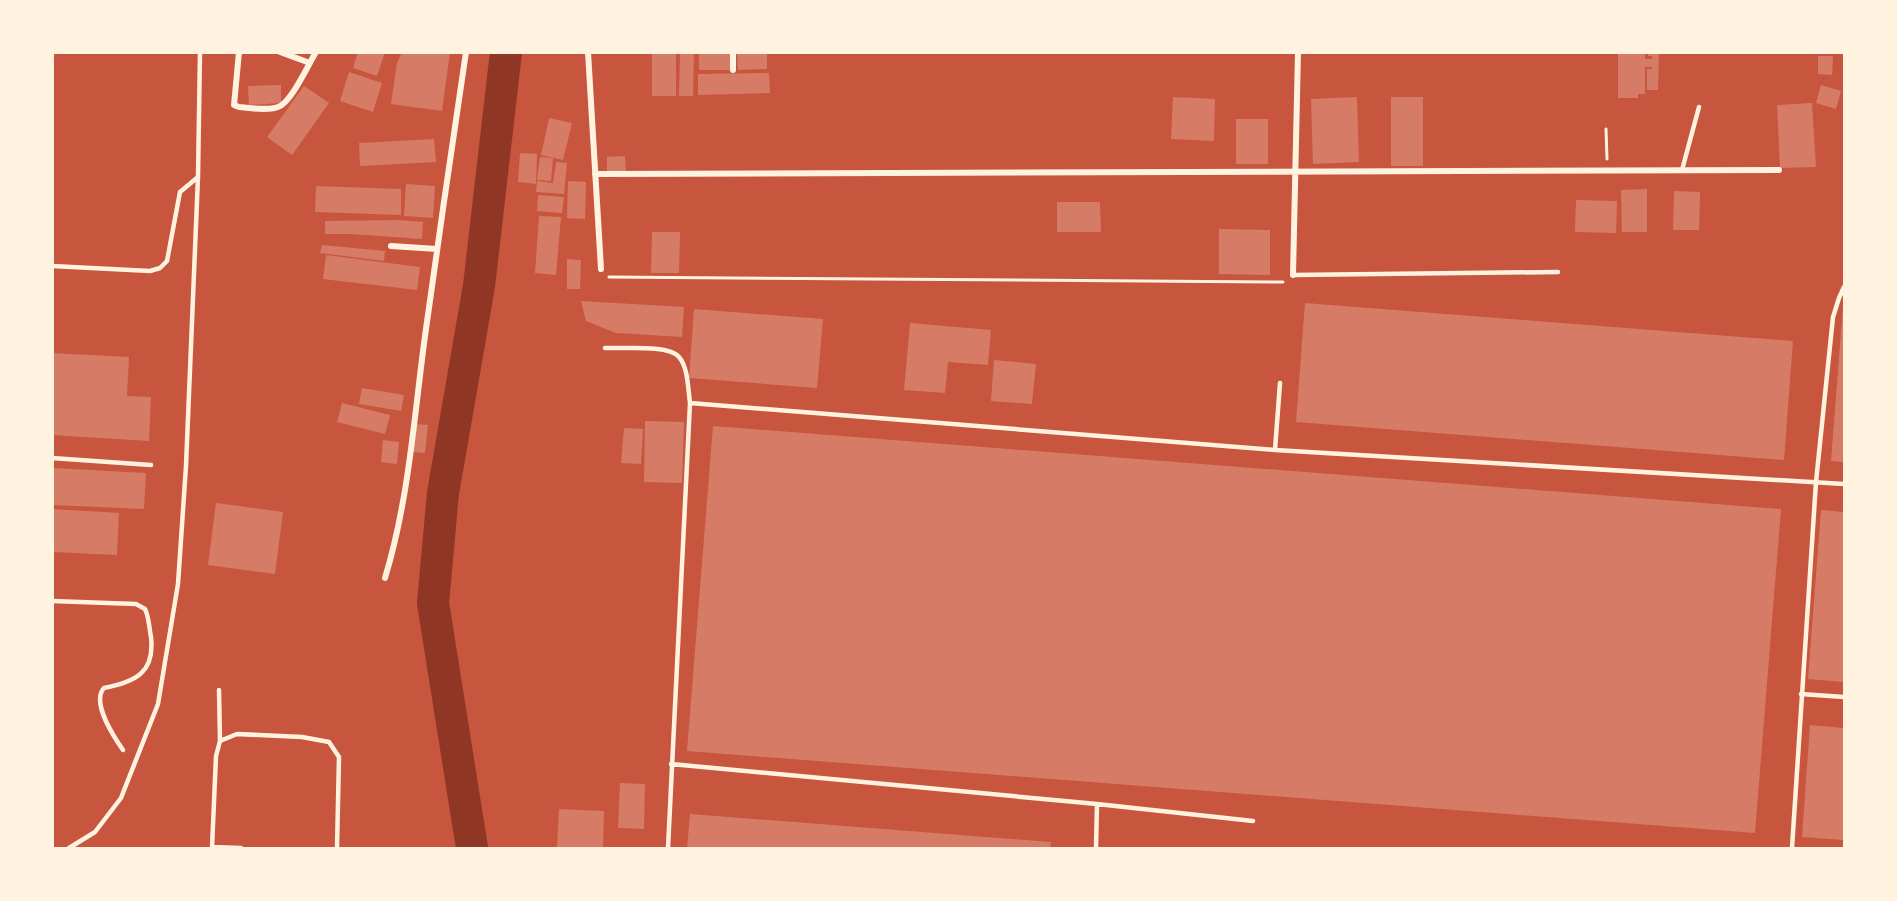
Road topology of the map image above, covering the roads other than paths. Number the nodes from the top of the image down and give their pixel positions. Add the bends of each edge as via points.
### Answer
1 (200, 52) edge
2 (239, 52) edge
3 (280, 52) edge
4 (316, 52) edge
5 (466, 52) edge
6 (588, 52) edge
7 (733, 52) edge
8 (1298, 52) edge
9 (310, 63) junction
10 (733, 70) dead end
11 (1699, 107) dead end
12 (1682, 170) junction
13 (1779, 170) dead end
14 (1295, 172) junction
15 (595, 174) junction
16 (198, 177) junction
17 (391, 246) dead end
18 (437, 249) junction
19 (52, 266) edge
20 (601, 269) road end
21 (1558, 272) dead end
22 (1293, 275) joint
23 (1845, 287) edge
24 (605, 348) dead end
25 (1280, 383) dead end
26 (690, 403) junction
27 (1275, 450) junction
28 (52, 458) edge
29 (151, 465) dead end
30 (1816, 482) junction
31 (1845, 484) edge
32 (385, 578) dead end
33 (52, 601) edge
34 (219, 690) dead end
35 (1801, 694) junction
36 (1845, 697) edge
37 (220, 741) junction
38 (123, 750) dead end
39 (671, 764) junction
40 (1097, 804) junction
41 (1253, 821) dead end
42 (212, 848) edge
43 (69, 849) edge
44 (241, 849) edge
45 (337, 849) edge
46 (668, 849) edge
47 (1096, 849) edge
48 (1792, 849) edge

1 - 16 lane
2 - 9 street via 233,104 239,107 281,106
3 - 9 street
4 - 9 street
5 - 18 street
6 - 15 street
7 - 10 street
8 - 14 street
11 - 12 lane
12 - 13 street
12 - 14 street
14 - 15 street
14 - 22 street
15 - 20 street
16 - 19 lane via 180,192 167,261 160,268 150,271
16 - 43 lane via 178,584 158,704 121,798 95,832
17 - 18 street
18 - 32 street via 404,498
21 - 22 lane
23 - 30 lane via 1833,317
24 - 26 lane via 669,350 680,357
25 - 27 lane
26 - 27 lane
26 - 39 lane
27 - 30 lane
28 - 29 lane
30 - 31 lane
30 - 35 lane
33 - 38 lane via 136,604 148,614 152,658 136,679 100,693 107,723
34 - 37 lane
35 - 36 lane
35 - 48 lane
37 - 42 lane
37 - 45 lane via 237,734 329,742 339,758
39 - 40 lane
39 - 46 lane
40 - 41 lane
40 - 47 lane
42 - 44 lane

